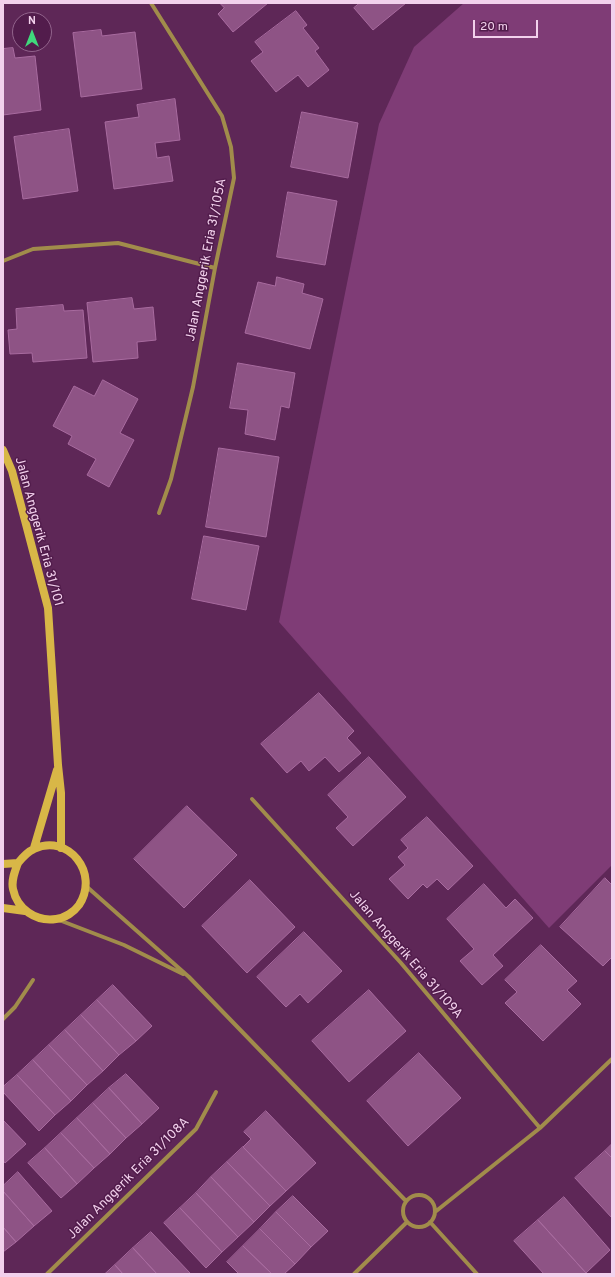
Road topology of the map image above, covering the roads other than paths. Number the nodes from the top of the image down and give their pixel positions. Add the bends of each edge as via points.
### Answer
1 (151, 3) edge
2 (3, 262) edge
3 (215, 268) junction
4 (3, 450) edge
5 (3, 465) edge
6 (12, 471) junction
7 (158, 512) dead end
8 (58, 765) junction
9 (252, 799) dead end
10 (34, 848) junction
11 (61, 848) junction
12 (18, 863) junction
13 (3, 864) edge
14 (86, 886) junction
15 (3, 908) edge
16 (25, 911) junction
17 (57, 919) junction
18 (189, 977) junction
19 (33, 980) dead end
20 (3, 1019) edge
21 (612, 1059) edge
22 (216, 1092) dead end
23 (540, 1128) junction
24 (406, 1201) junction
25 (435, 1212) junction
26 (407, 1222) junction
27 (430, 1222) junction
28 (47, 1274) edge
29 (354, 1274) edge
30 (477, 1274) edge

1 - 3 street, Jalan Anggerik Eria 31/105A via 222,116 231,147 234,178
2 - 3 street via 33,249 118,243
3 - 7 street, Jalan Anggerik Eria 31/105A via 193,387 171,479
4 - 6 street, Jalan Anggerik Eria 31/101
5 - 6 street
6 - 8 street, Jalan Anggerik Eria 31/101 via 48,608
8 - 10 street, Jalan Anggerik Eria 31/101
8 - 11 street, Jalan Anggerik Eria 31/101
9 - 23 street, Jalan Anggerik Eria 31/109A via 401,963
10 - 11 street
10 - 12 street
11 - 14 street via 72,853 81,862 86,874
12 - 13 street
12 - 16 street via 13,875 12,888 17,901
14 - 17 street via 84,898 77,907 68,915
14 - 18 street
15 - 16 street
16 - 17 street via 46,920
17 - 18 street via 124,945
18 - 24 street
19 - 20 street via 15,1008
21 - 23 street
22 - 28 street, Jalan Anggerik Eria 31/108A via 196,1129
23 - 25 street
24 - 25 street via 412,1195 428,1197 434,1203
24 - 26 street via 402,1212
25 - 27 street
26 - 27 street via 419,1227
26 - 29 street
27 - 30 street

